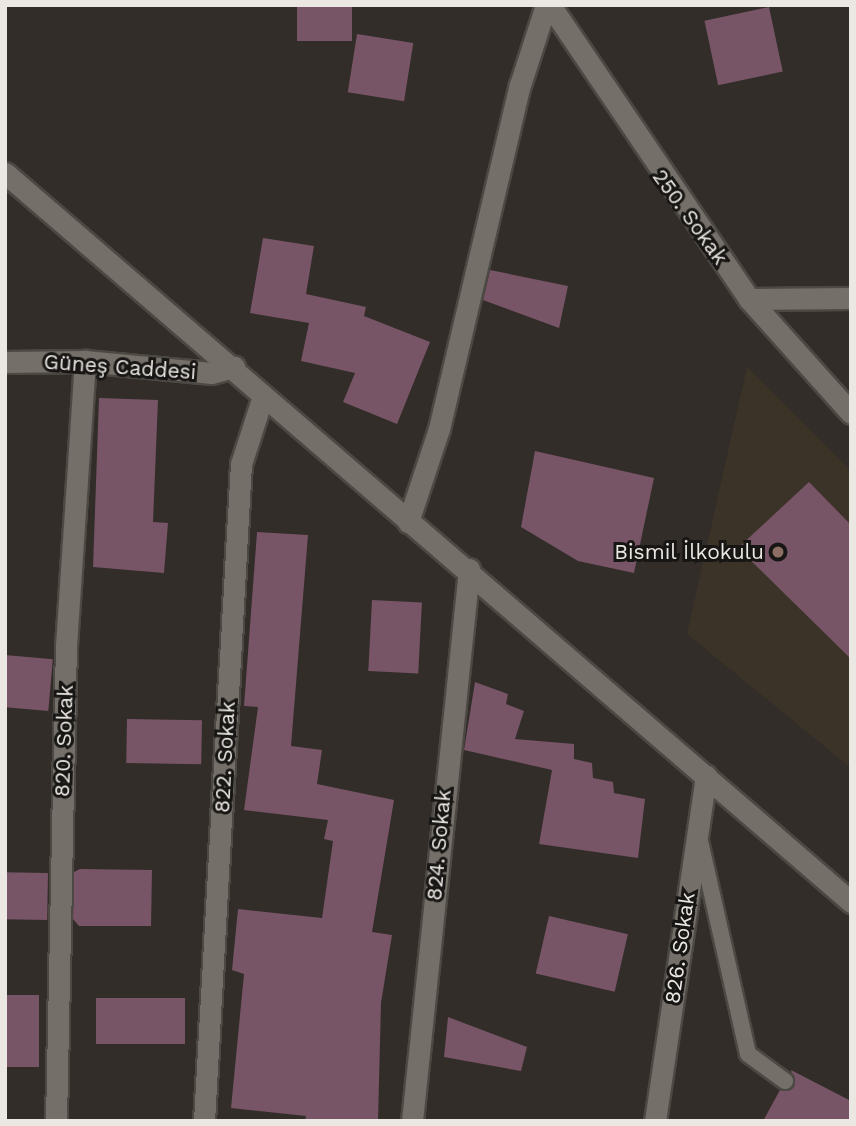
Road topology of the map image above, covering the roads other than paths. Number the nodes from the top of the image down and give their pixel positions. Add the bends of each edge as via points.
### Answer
1 (548, 5) edge
2 (8, 177) edge
3 (851, 298) edge
4 (749, 299) junction
5 (85, 361) junction
6 (5, 362) edge
7 (234, 368) junction
8 (263, 396) junction
9 (851, 412) edge
10 (408, 522) junction
11 (469, 569) junction
12 (706, 776) junction
13 (698, 828) junction
14 (851, 902) edge
15 (785, 1081) dead end
16 (56, 1121) edge
17 (204, 1121) edge
18 (412, 1121) edge
19 (655, 1121) edge

1 - 4 street, 250. Sokak
1 - 10 street via 520,85 439,429
2 - 7 street
3 - 4 street
4 - 9 street, 250. Sokak
5 - 6 street, Güneş Caddesi
5 - 7 street, Güneş Caddesi via 211,373
5 - 16 street, 820. Sokak via 66,646
7 - 8 street
8 - 10 street
8 - 17 street, 822. Sokak via 241,464
10 - 11 street
11 - 12 street
11 - 18 street, 824. Sokak
12 - 13 street, 826. Sokak
12 - 14 street
13 - 15 lane via 748,1054
13 - 19 street, 826. Sokak

